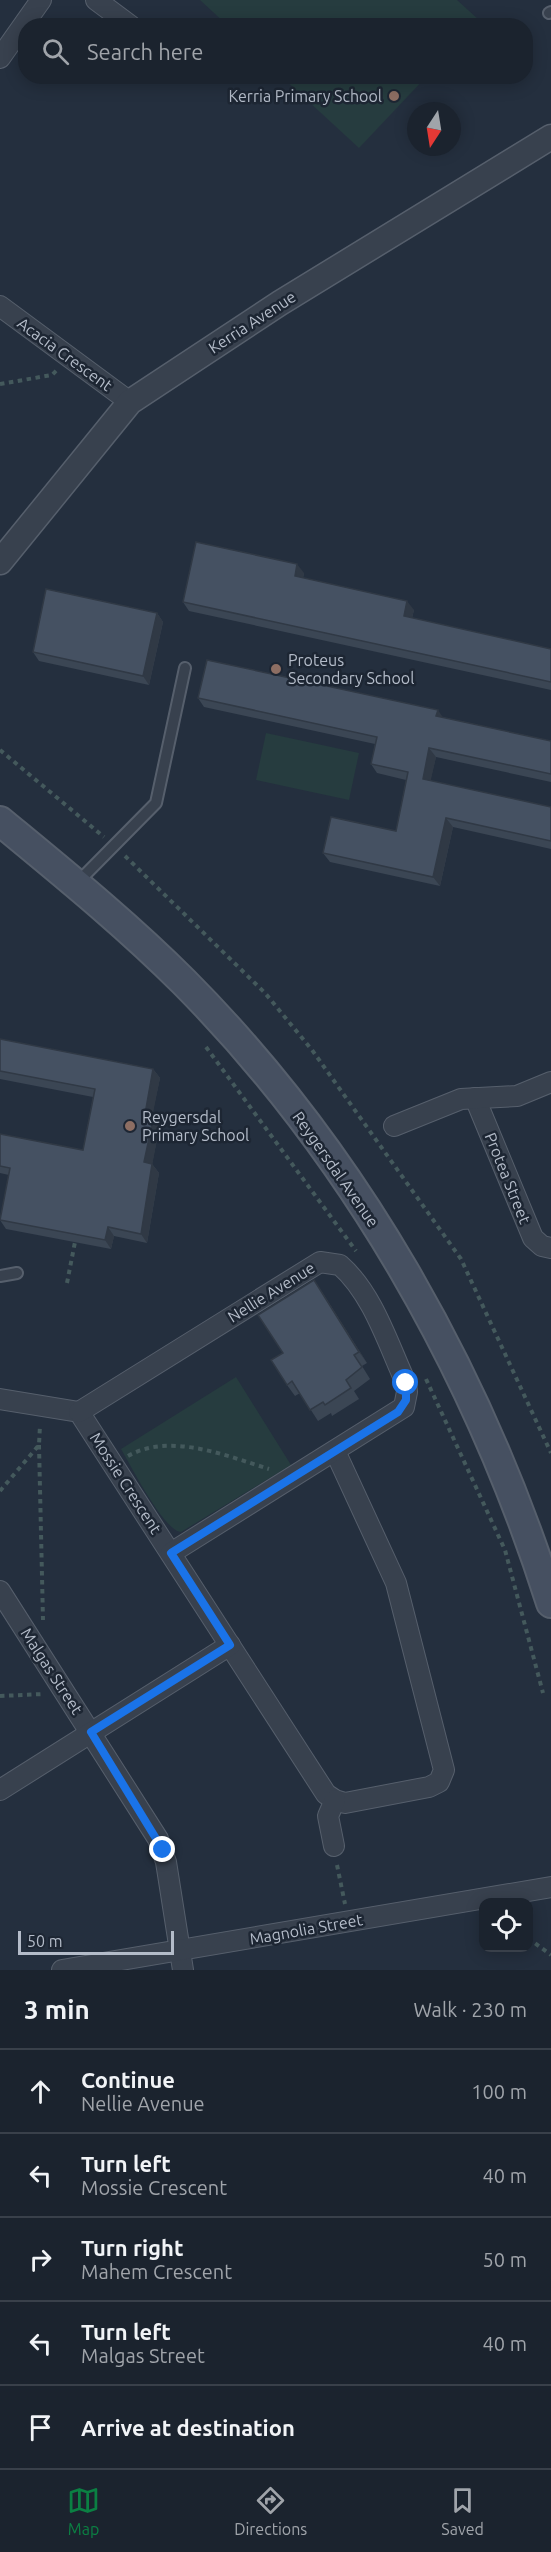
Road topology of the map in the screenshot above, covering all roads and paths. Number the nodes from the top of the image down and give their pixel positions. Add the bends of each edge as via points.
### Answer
1 (41, 0) edge
2 (96, 0) edge
3 (28, 18) edge
4 (120, 18) edge
5 (18, 33) edge
6 (0, 58) edge
7 (551, 137) edge
8 (0, 306) edge
9 (71, 357) junction
10 (0, 384) edge
11 (130, 402) junction
12 (0, 562) edge
13 (185, 668) dead end
14 (0, 750) edge
15 (0, 821) edge
16 (114, 846) junction
17 (77, 884) junction
18 (551, 1082) edge
19 (475, 1098) junction
20 (394, 1126) dead end
21 (75, 1242) edge
22 (551, 1248) edge
23 (17, 1273) dead end
24 (0, 1276) edge
25 (67, 1283) dead end
26 (0, 1399) edge
27 (41, 1406) junction
28 (79, 1412) junction
29 (39, 1445) junction
30 (335, 1451) junction
31 (551, 1453) edge
32 (114, 1464) junction
33 (286, 1482) junction
34 (0, 1491) edge
35 (171, 1553) junction
36 (1, 1596) edge
37 (551, 1603) edge
38 (32, 1638) junction
39 (230, 1645) junction
40 (62, 1685) junction
41 (0, 1696) edge
42 (91, 1732) junction
43 (0, 1790) edge
44 (335, 1800) junction
45 (334, 1846) joint
46 (551, 1887) edge
47 (348, 1922) junction
48 (533, 1942) edge
49 (180, 1950) junction
50 (551, 1955) edge
51 (62, 1970) edge
52 (183, 1970) edge

1 - 3 street
2 - 4 street
5 - 6 street
7 - 11 street, Kerria Avenue via 280,303
8 - 9 street, Acacia Crescent
9 - 10 path via 52,375
9 - 11 street, Acacia Crescent
11 - 12 street, Kerria Avenue
13 - 16 lane via 156,803
14 - 16 path
15 - 17 main road, Reygersdal Avenue
16 - 17 lane
16 - 31 path via 265,993 312,1050 461,1259
17 - 37 main road, Reygersdal Avenue via 141,940 227,1029 306,1126 367,1213 426,1310 477,1411 522,1516
18 - 19 street via 518,1096
19 - 20 street via 461,1099
19 - 22 street, Protea Street via 533,1238
21 - 25 path
23 - 24 lane
26 - 27 street
27 - 28 street
27 - 29 path
28 - 30 street, Nellie Avenue via 313,1265 327,1261 345,1270 372,1309 407,1392 404,1407
28 - 32 street, Mossie Crescent
29 - 34 path
29 - 38 path via 43,1621
30 - 33 street, Nellie Avenue
30 - 44 street via 396,1583 444,1770 439,1782 429,1788 345,1803
32 - 33 path via 150,1448 193,1448 270,1469
32 - 35 street, Mossie Crescent
33 - 35 street, Nellie Avenue
35 - 39 street, Mossie Crescent
36 - 38 street, Malgas Street
38 - 40 street, Malgas Street
39 - 42 street
39 - 44 street, Mossie Crescent via 326,1794
40 - 41 path via 41,1695
40 - 42 street, Malgas Street
42 - 43 street
42 - 49 street, Malgas Street via 163,1850
44 - 45 street via 328,1816
45 - 47 path
46 - 47 street, Magnolia Street
47 - 49 street, Magnolia Street
48 - 50 path
49 - 51 street, Magnolia Street
49 - 52 street, Malgas Street

